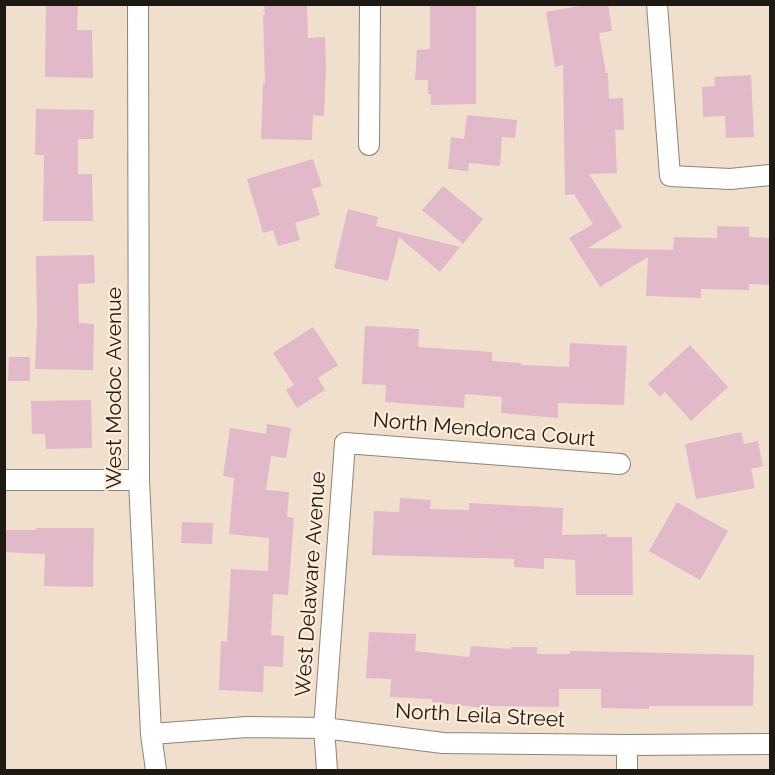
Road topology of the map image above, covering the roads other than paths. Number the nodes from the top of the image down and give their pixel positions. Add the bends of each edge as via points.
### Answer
1 (138, 4) edge
2 (370, 4) edge
3 (657, 4) edge
4 (369, 145) dead end
5 (771, 176) edge
6 (345, 443) joint
7 (620, 464) dead end
8 (4, 480) edge
9 (139, 480) junction
10 (324, 728) junction
11 (151, 734) junction
12 (771, 744) edge
13 (627, 746) junction
14 (156, 771) edge
15 (327, 771) edge
16 (627, 771) edge

1 - 9 street, West Modoc Avenue
2 - 4 street
3 - 5 street via 670,176
6 - 7 street, North Mendonca Court
6 - 10 street, West Delaware Avenue
8 - 9 street
9 - 11 street, West Modoc Avenue
10 - 11 street, North Leila Street via 247,727
10 - 13 street, North Leila Street via 443,743
10 - 15 street, West Delaware Avenue
11 - 14 street, West Modoc Avenue
12 - 13 street, North Leila Street
13 - 16 street

